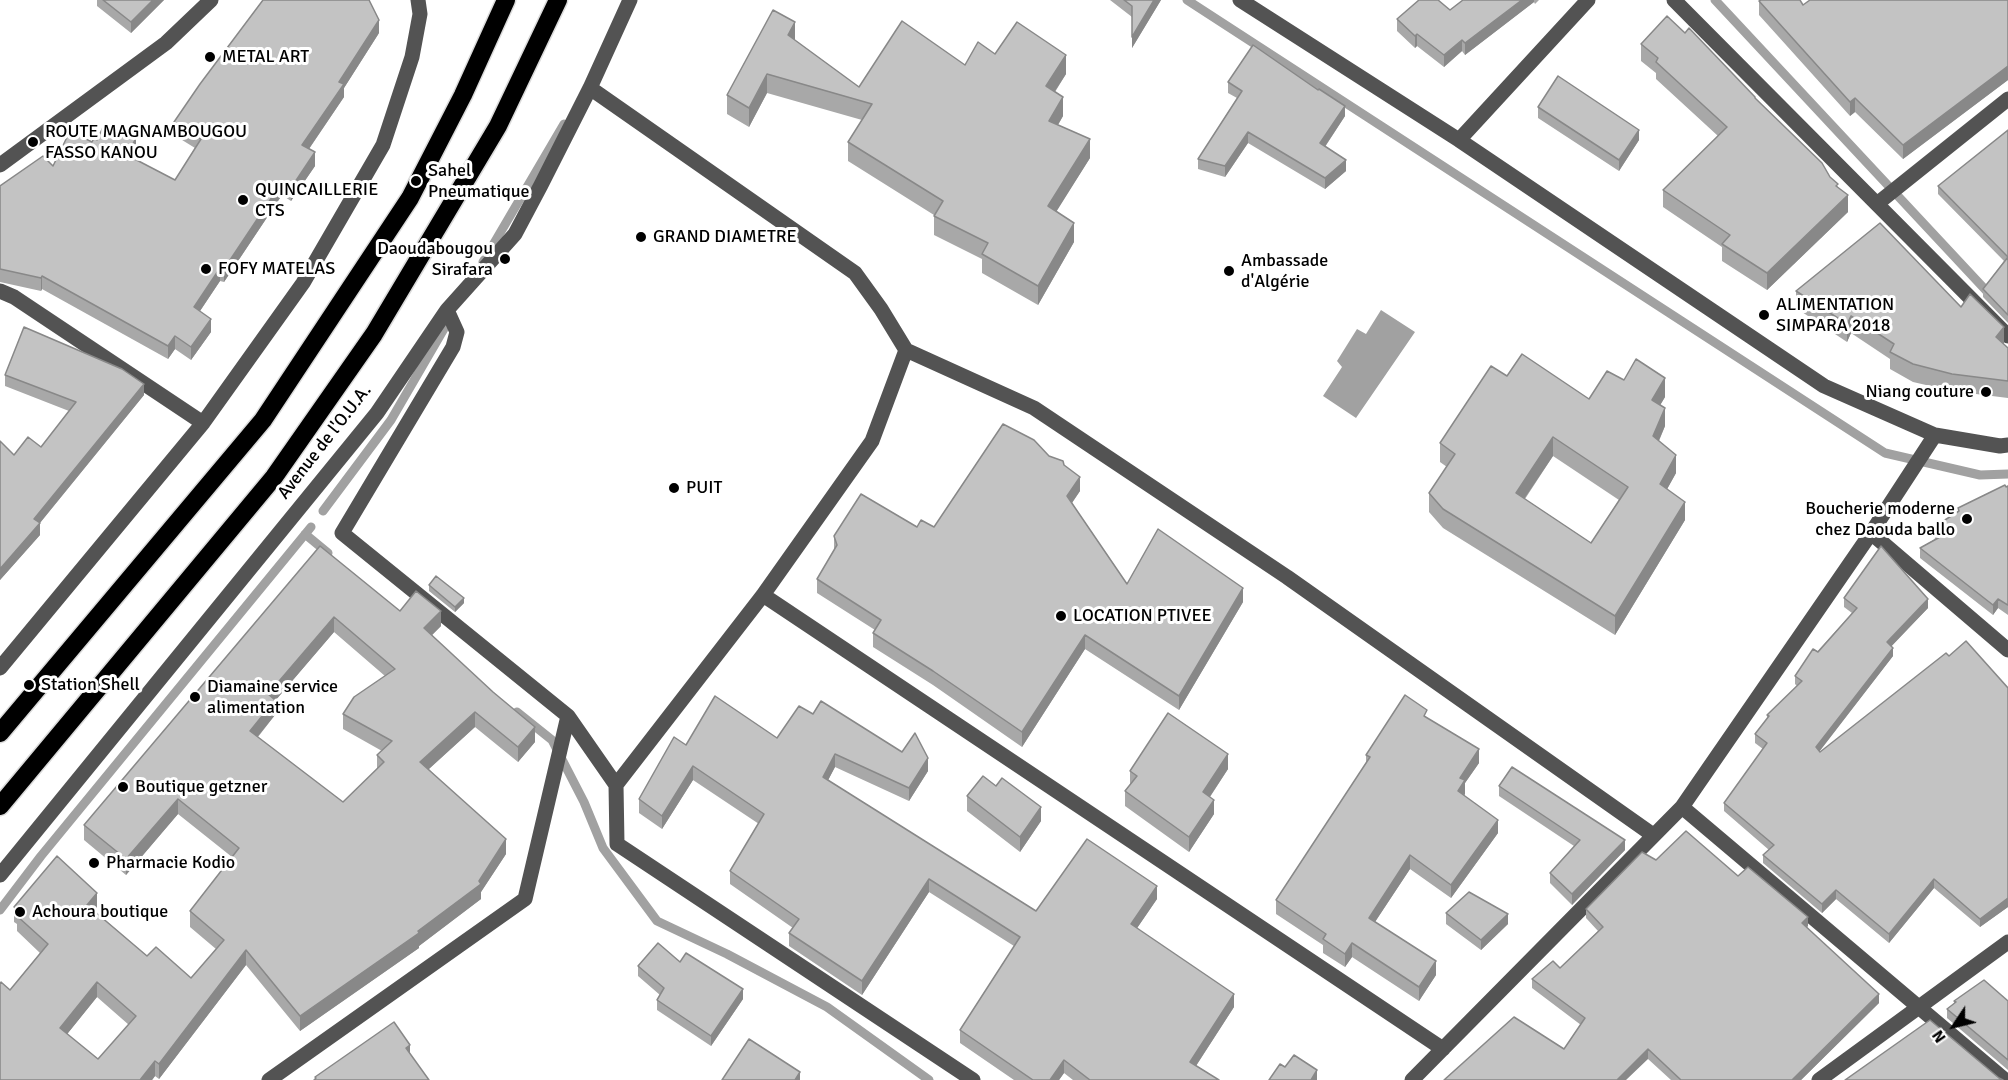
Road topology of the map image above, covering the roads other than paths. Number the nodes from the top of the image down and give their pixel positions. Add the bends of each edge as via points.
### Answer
1 (211, 0) edge
2 (418, 0) edge
3 (506, 0) edge
4 (558, 0) edge
5 (630, 0) edge
6 (1240, 0) edge
7 (1588, 0) edge
8 (1674, 0) edge
9 (590, 88) junction
10 (2008, 99) edge
11 (1460, 140) junction
12 (0, 165) edge
13 (1878, 202) junction
14 (0, 291) edge
15 (447, 310) junction
16 (2008, 336) edge
17 (906, 350) junction
18 (203, 423) junction
19 (1935, 435) junction
20 (2008, 445) edge
21 (1871, 533) junction
22 (763, 595) junction
23 (2008, 650) edge
24 (0, 668) edge
25 (568, 716) junction
26 (0, 732) edge
27 (616, 784) junction
28 (0, 806) edge
29 (1682, 807) junction
30 (1653, 835) junction
31 (0, 875) edge
32 (2008, 942) edge
33 (1918, 1007) junction
34 (1443, 1049) junction
35 (268, 1080) edge
36 (973, 1080) edge
37 (1412, 1080) edge
38 (1819, 1080) edge
39 (2004, 1080) edge

1 - 12 street via 166,43
2 - 18 street via 420,14 412,57 383,145 303,283
3 - 26 highway via 410,198 263,420
4 - 28 highway, Avenue de l'O.U.A. via 498,126 374,334 274,477
5 - 9 street, Avenue de l'O.U.A.
6 - 11 street
7 - 11 street
8 - 13 street
9 - 15 street, Avenue de l'O.U.A. via 515,234
9 - 17 street via 855,273
10 - 13 street
11 - 19 street via 1824,386
13 - 16 street
14 - 18 street via 15,297
15 - 25 street via 457,332 453,347 342,532
15 - 31 street, Avenue de l'O.U.A. via 377,413
17 - 22 street via 872,441
17 - 30 street via 1034,408 1287,577
18 - 24 street
19 - 20 street
19 - 21 street
21 - 23 street
21 - 29 street
22 - 27 street
22 - 34 street
25 - 27 street
25 - 35 street via 525,899
27 - 36 street via 617,844
29 - 30 street
29 - 33 street
30 - 34 street
32 - 33 street
33 - 38 street
33 - 39 street
34 - 37 street

